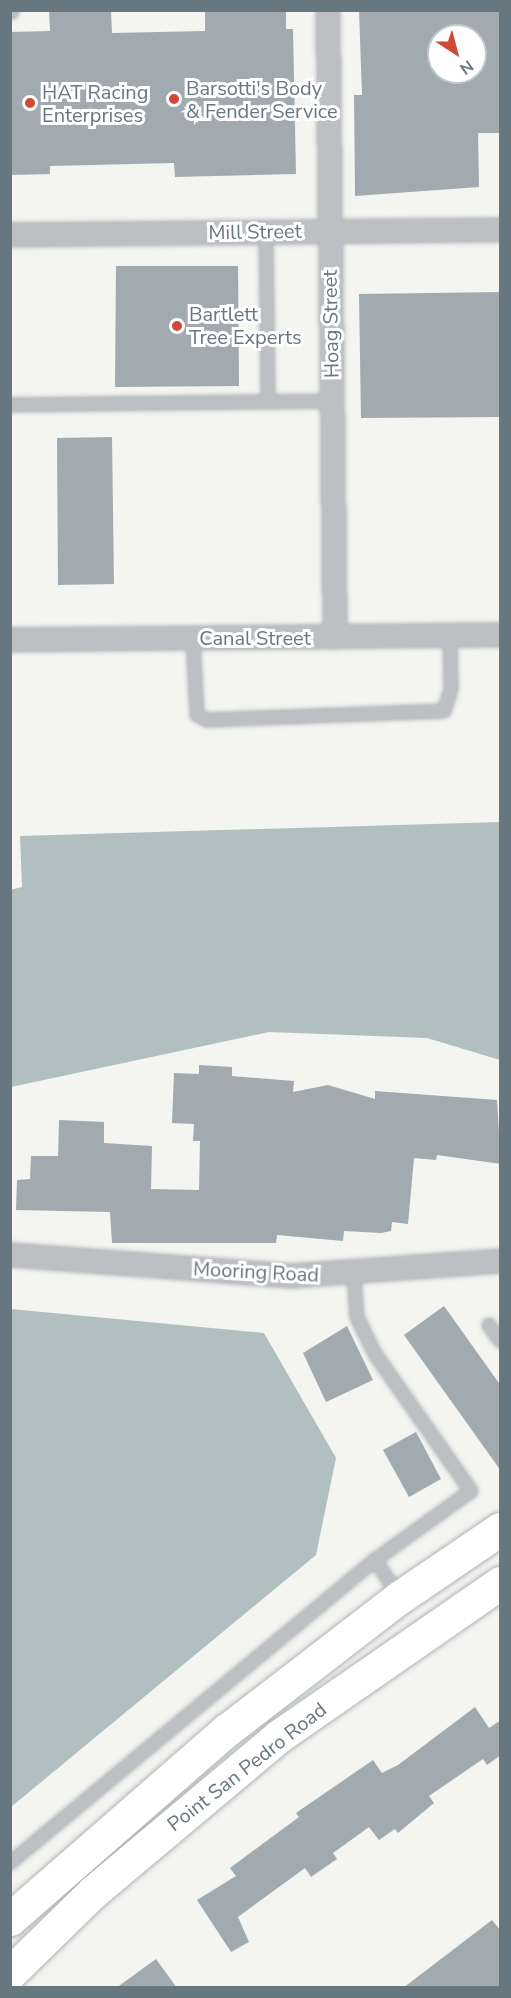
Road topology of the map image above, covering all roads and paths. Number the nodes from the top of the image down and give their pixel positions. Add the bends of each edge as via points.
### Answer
1 (328, 10) edge
2 (501, 230) edge
3 (330, 231) junction
4 (266, 232) junction
5 (10, 235) edge
6 (332, 400) junction
7 (267, 402) junction
8 (10, 405) edge
9 (501, 635) edge
10 (450, 636) junction
11 (335, 637) junction
12 (193, 638) junction
13 (10, 640) edge
14 (11, 1255) edge
15 (501, 1261) edge
16 (354, 1275) junction
17 (489, 1324) dead end
18 (501, 1341) edge
19 (501, 1529) edge
20 (375, 1560) junction
21 (501, 1583) edge
22 (400, 1597) junction
23 (10, 1863) edge
24 (10, 1919) edge
25 (10, 1973) edge

1 - 3 street, Hoag Street
2 - 3 street, Mill Street
3 - 4 street, Mill Street
3 - 6 street, Hoag Street
4 - 5 street, Mill Street
4 - 7 lane
6 - 7 lane
6 - 11 street, Hoag Street
7 - 8 lane
9 - 10 street, Canal Street
10 - 11 street, Canal Street
10 - 12 lane via 451,689 444,711 207,720 197,715
11 - 12 street, Canal Street
12 - 13 street, Canal Street
14 - 16 street, Mooring Road via 291,1276
15 - 16 street, Mooring Road
16 - 20 lane via 357,1317 375,1354 471,1491
17 - 18 lane
19 - 22 main road, Point San Pedro Road
20 - 22 lane
20 - 23 lane
21 - 25 main road, Point San Pedro Road via 279,1736 93,1892
22 - 24 main road, Point San Pedro Road via 227,1730

